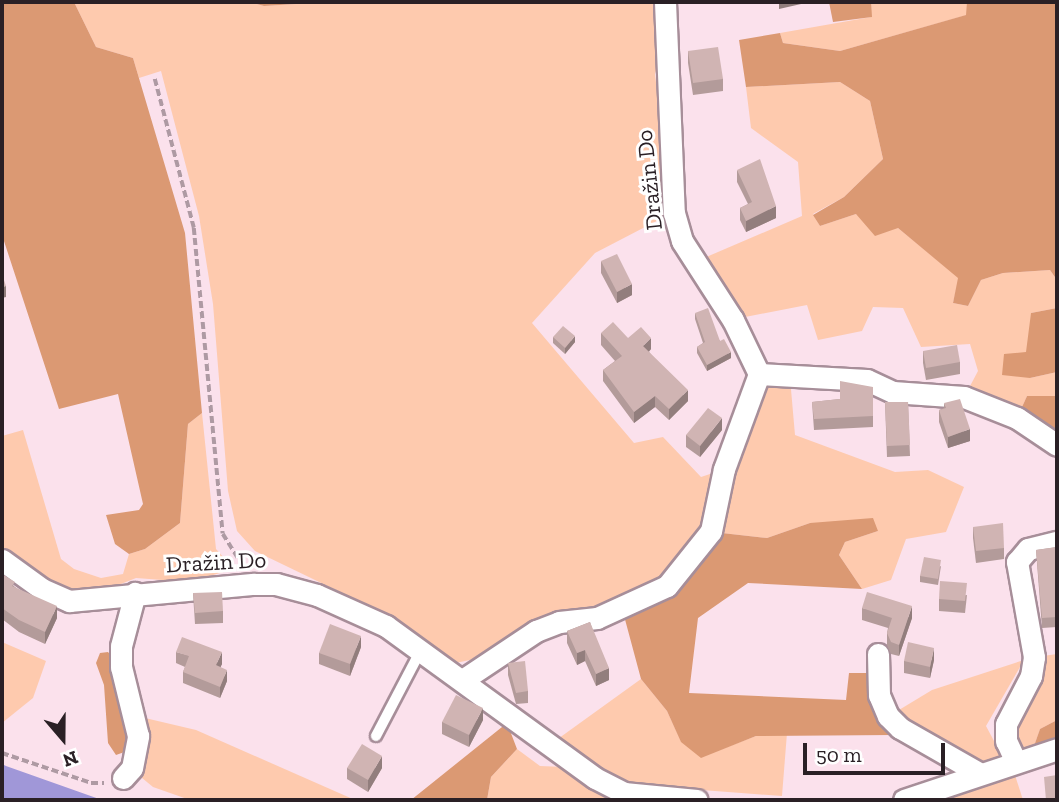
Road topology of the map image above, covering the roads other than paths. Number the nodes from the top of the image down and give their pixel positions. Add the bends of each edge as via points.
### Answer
1 (665, 2) edge
2 (759, 374) junction
3 (1057, 445) edge
4 (1057, 542) edge
5 (2, 560) edge
6 (135, 593) junction
7 (421, 650) junction
8 (878, 654) dead end
9 (464, 679) junction
10 (376, 736) dead end
11 (1057, 749) edge
12 (1016, 762) junction
13 (979, 773) junction
14 (123, 778) road end
15 (697, 800) edge
16 (904, 800) edge

1 - 2 street, Dražin Do via 674,212 682,241 733,320
2 - 3 street via 867,380 893,392 964,397 1017,418
2 - 9 street via 724,470 711,531 667,586 597,618 559,622 536,631
4 - 12 street via 1028,548 1017,562 1034,657 1031,676 1006,724 1006,741
5 - 6 street, Dražin Do via 42,589 69,601
6 - 7 street, Dražin Do via 276,584 351,607
6 - 14 street via 121,646 121,667 138,736 132,768
7 - 9 street, Dražin Do
7 - 10 lane
8 - 13 street via 879,695 888,716 900,728
9 - 15 street, Dražin Do via 556,752 624,793
11 - 12 street
12 - 13 street
13 - 16 street

